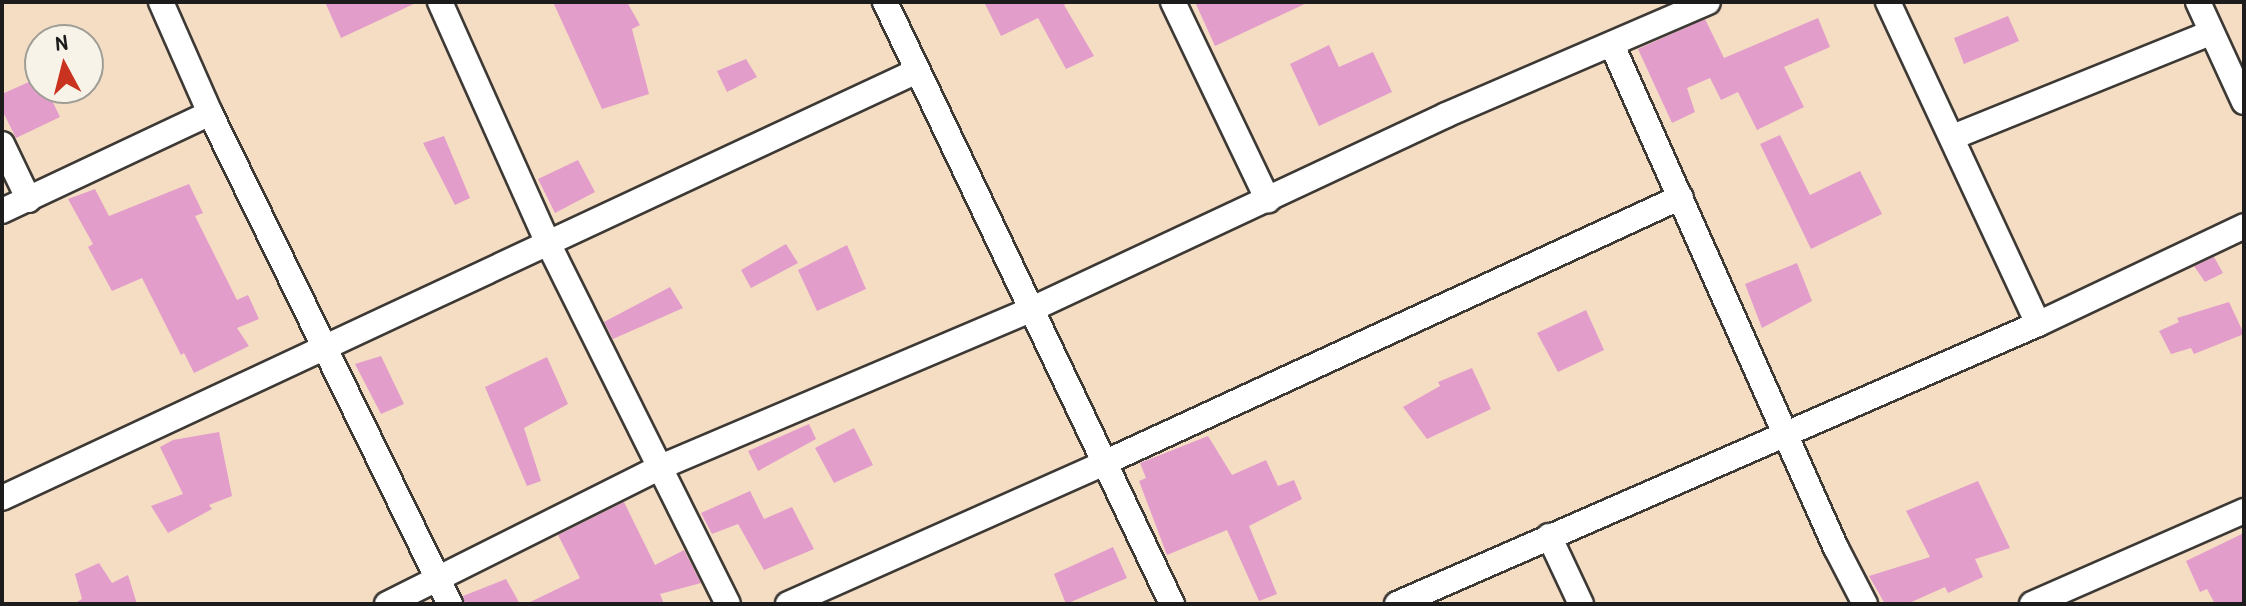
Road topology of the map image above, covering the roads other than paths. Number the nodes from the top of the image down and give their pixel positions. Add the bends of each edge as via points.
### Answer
1 (161, 2) edge
2 (440, 2) edge
3 (885, 2) edge
4 (1173, 2) edge
5 (1708, 2) edge
6 (1888, 2) edge
7 (2198, 2) edge
8 (2210, 33) junction
9 (1612, 45) junction
10 (917, 71) junction
11 (2244, 102) edge
12 (210, 113) junction
13 (1953, 137) junction
14 (2, 144) edge
15 (1681, 197) junction
16 (29, 200) junction
17 (1268, 200) junction
18 (2, 211) edge
19 (2244, 226) edge
20 (548, 243) junction
21 (1032, 309) junction
22 (2038, 324) junction
23 (327, 347) junction
24 (1788, 434) junction
25 (1104, 463) junction
26 (658, 468) junction
27 (2, 498) edge
28 (2244, 511) edge
29 (1549, 536) junction
30 (438, 577) junction
31 (387, 604) edge
32 (450, 604) edge
33 (728, 604) edge
34 (788, 604) edge
35 (1172, 604) edge
36 (1397, 604) edge
37 (1581, 604) edge
38 (1865, 604) edge
39 (2032, 604) edge

1 - 12 street
2 - 20 street
3 - 10 street
4 - 17 street
5 - 9 street
6 - 13 street
7 - 8 street
8 - 11 street
8 - 13 street
9 - 15 street
9 - 17 street via 1446,115
10 - 20 street
10 - 21 street
12 - 16 street
12 - 23 street
13 - 22 street
14 - 16 street
15 - 24 street
15 - 25 street
16 - 18 street
17 - 21 street
19 - 22 street
20 - 23 street
20 - 26 street
21 - 25 street
21 - 26 street
22 - 24 street
23 - 27 street
23 - 30 street
24 - 29 street
24 - 38 street
25 - 34 street
25 - 35 street
26 - 30 street
26 - 33 street
28 - 39 street
29 - 36 street
29 - 37 street
30 - 31 street
30 - 32 street

